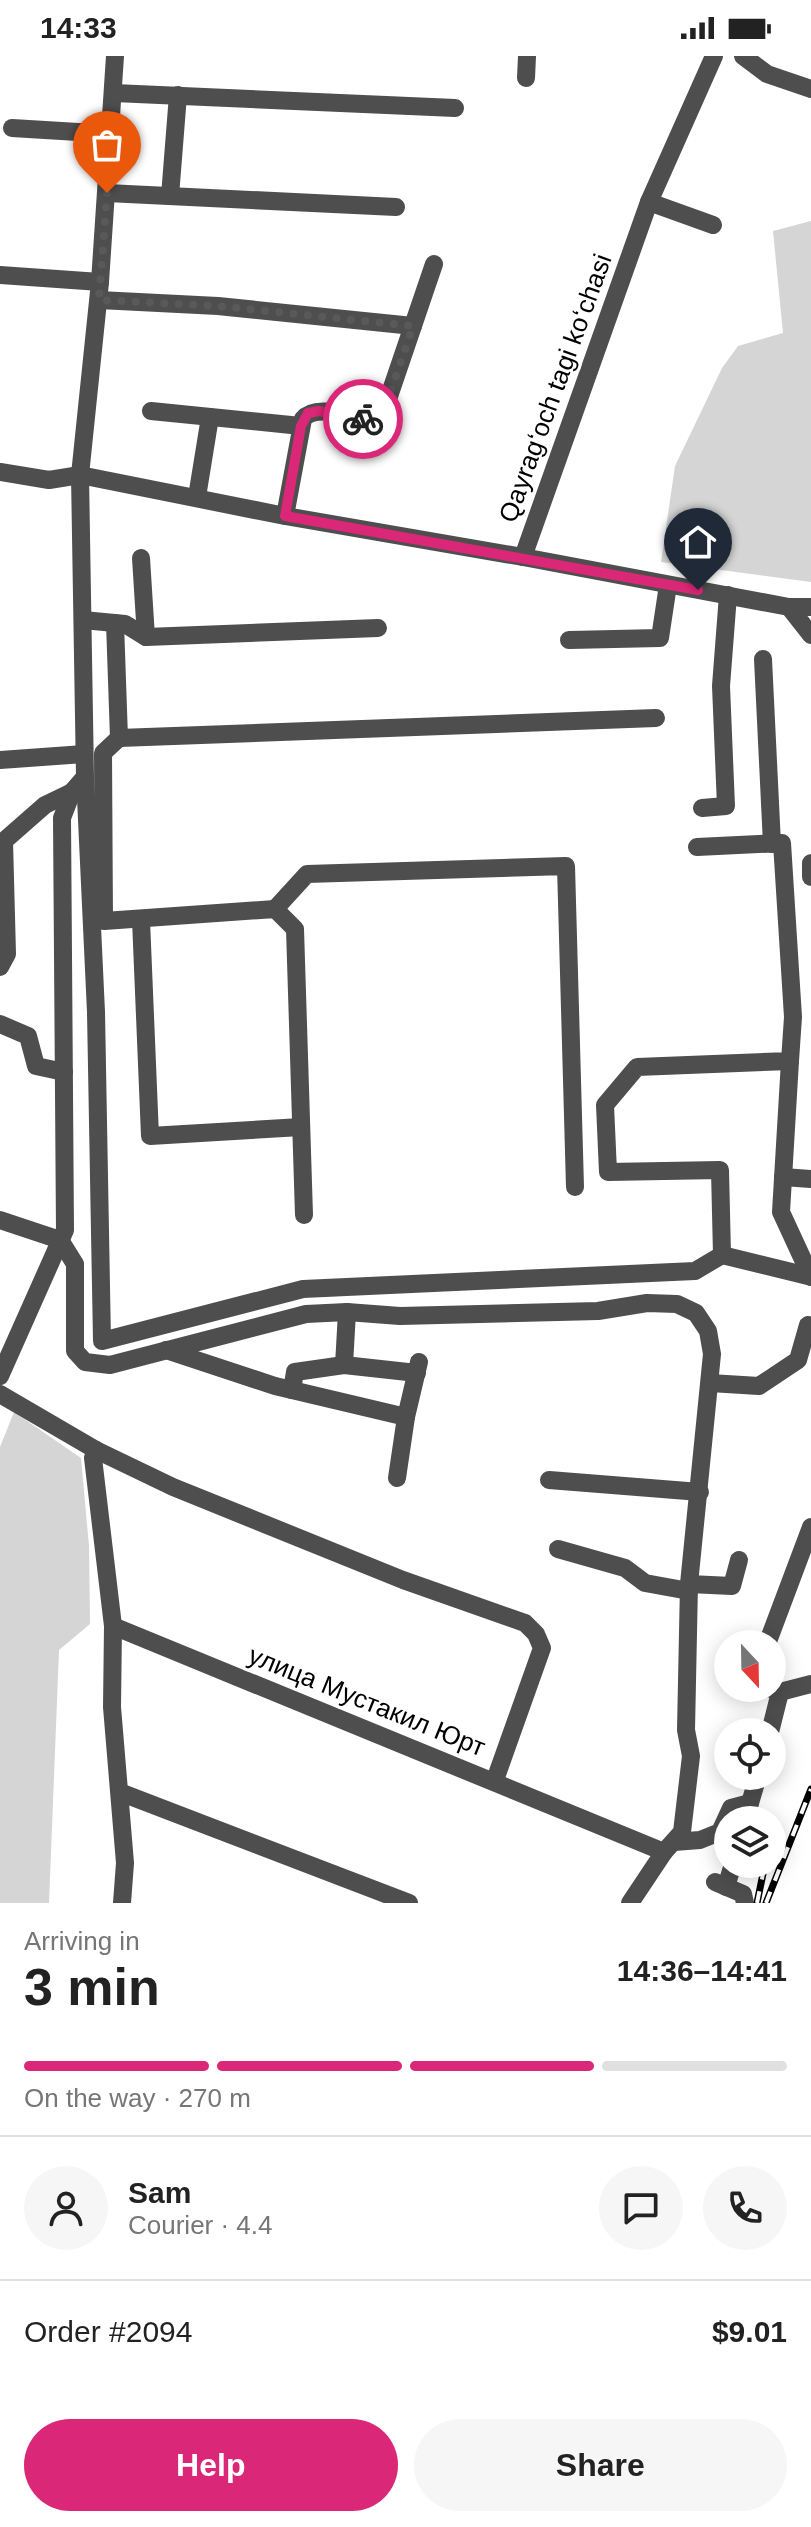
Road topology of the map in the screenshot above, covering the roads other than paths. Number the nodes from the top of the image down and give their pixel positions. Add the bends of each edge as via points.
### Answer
1 (115, 56) edge
2 (527, 56) edge
3 (714, 56) edge
4 (743, 56) edge
5 (526, 78) dead end
6 (811, 89) edge
7 (114, 93) junction
8 (178, 95) junction
9 (455, 108) dead end
10 (12, 128) dead end
11 (111, 134) junction
12 (107, 193) junction
13 (170, 196) junction
14 (649, 202) junction
15 (396, 207) dead end
16 (713, 225) dead end
17 (434, 264) dead end
18 (0, 275) edge
19 (100, 291) junction
20 (413, 326) junction
21 (151, 411) dead end
22 (210, 417) junction
23 (301, 426) junction
24 (0, 472) edge
25 (80, 475) junction
26 (197, 497) junction
27 (285, 516) junction
28 (523, 557) junction
29 (141, 558) dead end
30 (668, 585) junction
31 (728, 595) junction
32 (789, 607) junction
33 (811, 607) edge
34 (83, 620) junction
35 (115, 623) junction
36 (378, 628) dead end
37 (811, 635) edge
38 (146, 637) junction
39 (569, 640) dead end
40 (763, 659) dead end
41 (656, 718) dead end
42 (119, 738) junction
43 (84, 754) junction
44 (0, 760) edge
45 (85, 777) junction
46 (72, 792) junction
47 (702, 808) dead end
48 (2, 841) edge
49 (772, 844) junction
50 (697, 847) dead end
51 (811, 863) edge
52 (811, 877) edge
53 (275, 909) junction
54 (141, 920) junction
55 (0, 967) edge
56 (0, 1024) edge
57 (790, 1061) junction
58 (64, 1072) junction
59 (301, 1127) junction
60 (783, 1177) junction
61 (811, 1179) edge
62 (575, 1187) dead end
63 (304, 1215) dead end
64 (0, 1220) edge
65 (60, 1240) junction
66 (722, 1255) junction
67 (809, 1277) edge
68 (347, 1312) junction
69 (808, 1325) dead end
70 (166, 1350) junction
71 (344, 1365) junction
72 (0, 1376) edge
73 (710, 1383) junction
74 (292, 1390) junction
75 (0, 1394) edge
76 (406, 1417) junction
77 (96, 1450) junction
78 (397, 1478) dead end
79 (549, 1480) dead end
80 (700, 1492) junction
81 (811, 1527) edge
82 (558, 1549) dead end
83 (739, 1560) dead end
84 (689, 1587) junction
85 (113, 1626) junction
86 (772, 1630) edge
87 (811, 1684) edge
88 (786, 1688) edge
89 (495, 1780) junction
90 (122, 1793) junction
91 (714, 1834) edge
92 (669, 1847) junction
93 (725, 1878) edge
94 (122, 1903) edge
95 (409, 1903) edge
96 (630, 1903) edge
97 (745, 1903) edge

1 - 7 street
2 - 5 street
3 - 14 street, Qayragʻoch tagi koʻchasi
4 - 6 street via 767,74
7 - 8 street
7 - 11 street
8 - 9 street
8 - 13 street
10 - 11 street
11 - 12 street
12 - 13 street
12 - 19 street
13 - 15 street
14 - 16 street
14 - 28 street, Qayragʻoch tagi koʻchasi
17 - 20 street
18 - 19 street
19 - 20 street
19 - 25 street
20 - 23 street via 385,408 377,417 319,411 308,413
21 - 22 street
22 - 23 street
22 - 26 street
23 - 27 street
24 - 25 street via 49,480
25 - 26 street
25 - 34 street
26 - 27 street
27 - 28 street
28 - 30 street, Qayragʻoch tagi koʻchasi
29 - 38 street
30 - 31 street, Qayragʻoch tagi koʻchasi
30 - 39 street via 660,638
31 - 32 street, Qayragʻoch tagi koʻchasi
31 - 47 street via 721,686 726,806
32 - 33 street, Qayragʻoch tagi koʻchasi
32 - 37 street
34 - 35 street
34 - 43 street
35 - 38 street
35 - 42 street
36 - 38 street
40 - 49 street
41 - 42 street
42 - 54 street via 103,753 104,921
43 - 44 street
43 - 45 street
45 - 46 street
45 - 66 street via 102,1341 303,1289 695,1271
46 - 48 street via 45,805
46 - 58 street via 62,818
48 - 55 street via 7,954
49 - 50 street
49 - 57 street via 782,843 793,1017
51 - 52 street
53 - 54 street
53 - 59 street via 295,929
53 - 62 street via 307,874 566,866
54 - 59 street via 150,1136
56 - 58 street via 28,1036 36,1066
57 - 60 street
57 - 66 street via 637,1067 605,1105 608,1172 720,1170
58 - 65 street via 65,1230
59 - 63 street
60 - 61 street
60 - 67 street via 781,1212
64 - 65 street
65 - 70 street via 75,1264 75,1351 85,1362 110,1365
65 - 72 street
66 - 67 street
68 - 70 street via 306,1314
68 - 71 street
68 - 73 street via 400,1316 677,1304 696,1313 708,1331
69 - 73 street via 798,1360 759,1386
70 - 74 street
71 - 74 street via 295,1372
71 - 76 street via 418,1368
73 - 80 street
74 - 76 street
75 - 77 street
76 - 78 street
77 - 85 street
77 - 89 street via 375,1569 525,1623 542,1648
79 - 80 street
80 - 84 street
81 - 86 street
82 - 84 street via 625,1568 645,1583
83 - 84 street via 732,1586
84 - 92 street via 686,1730 691,1756 682,1832
85 - 89 street, улица Мустакил Юрт
85 - 90 street via 112,1707
87 - 88 street
89 - 92 street, улица Мустакил Юрт via 601,1827
90 - 94 street
90 - 95 street
91 - 92 street
92 - 96 street
93 - 97 street via 721,1885 743,1894

